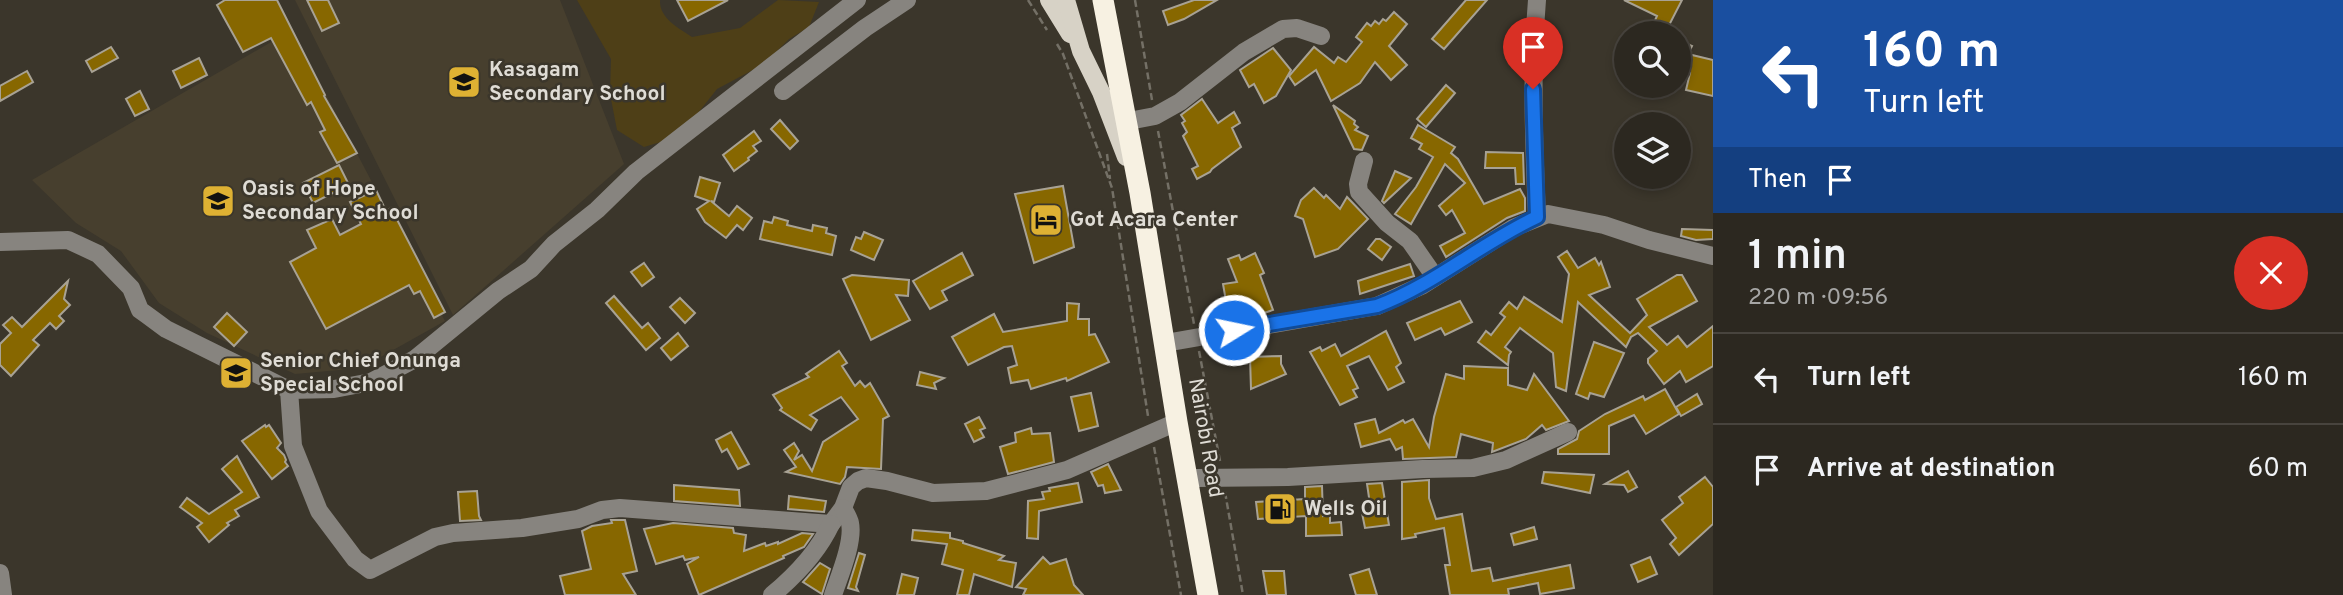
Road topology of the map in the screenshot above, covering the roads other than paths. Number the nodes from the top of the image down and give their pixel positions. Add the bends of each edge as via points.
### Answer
1 (857, 0) edge
2 (907, 0) edge
3 (1049, 0) edge
4 (1066, 0) edge
5 (1104, 0) edge
6 (1113, 0) edge
7 (1537, 0) edge
8 (1321, 36) dead end
9 (1081, 51) junction
10 (783, 91) dead end
11 (1145, 118) junction
12 (1364, 161) dead end
13 (1140, 193) junction
14 (1537, 217) junction
15 (0, 242) edge
16 (1713, 256) edge
17 (1434, 277) junction
18 (1171, 342) junction
19 (289, 390) junction
20 (1177, 422) junction
21 (1568, 432) dead end
22 (1196, 478) junction
23 (843, 508) junction
24 (831, 524) junction
25 (0, 573) edge
26 (4, 595) edge
27 (772, 595) edge
28 (833, 595) edge
29 (1208, 595) edge
30 (1215, 595) edge

1 - 19 street via 636,173 531,269 415,359 372,382
2 - 10 street
3 - 9 main road
4 - 9 main road
5 - 13 highway, Nairobi Road
6 - 11 highway, Nairobi Road
7 - 14 street via 1533,133
8 - 11 street via 1297,28 1283,29 1244,52 1201,88
9 - 13 main road
11 - 18 highway, Nairobi Road
12 - 17 street via 1359,192 1410,241
13 - 20 highway, Nairobi Road
14 - 16 street via 1564,216
14 - 17 street
15 - 19 street via 68,240 99,254 131,288 140,310 166,329
17 - 18 street via 1377,306
18 - 22 highway, Nairobi Road
19 - 24 street via 293,446 319,511 355,559 370,570 435,537 522,528 620,508
20 - 23 street via 1067,470 986,491 933,494 866,478 850,487
20 - 29 highway, Nairobi Road
21 - 22 street via 1506,460 1473,468
22 - 30 highway, Nairobi Road
23 - 24 street
23 - 28 street via 850,523 849,540
24 - 27 street via 807,561
25 - 26 street

